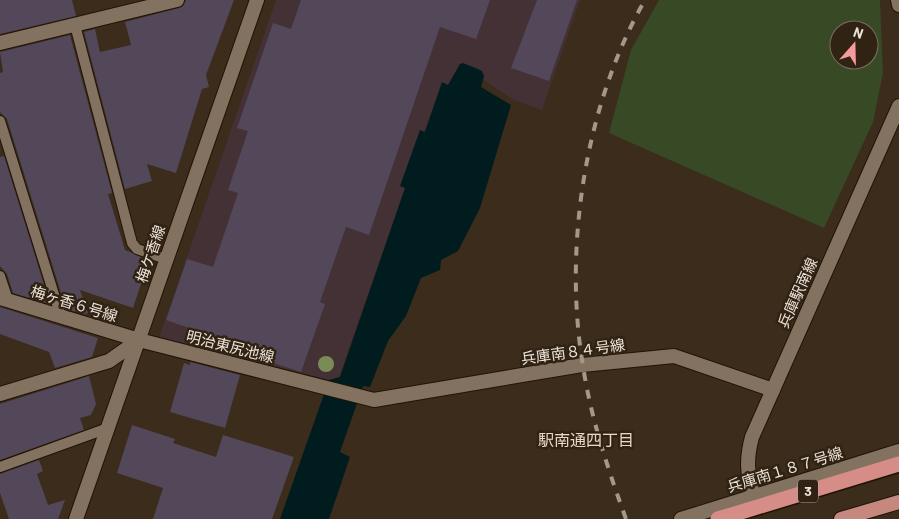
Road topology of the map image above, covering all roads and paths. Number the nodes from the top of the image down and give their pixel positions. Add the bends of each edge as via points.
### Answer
1 (177, 0) edge
2 (257, 0) edge
3 (898, 0) edge
4 (899, 5) edge
5 (75, 25) junction
6 (0, 43) edge
7 (899, 106) edge
8 (0, 121) edge
9 (166, 259) junction
10 (0, 276) edge
11 (4, 299) edge
12 (61, 317) junction
13 (139, 340) junction
14 (773, 390) junction
15 (0, 394) edge
16 (374, 400) joint
17 (108, 428) junction
18 (899, 451) edge
19 (899, 464) edge
20 (0, 467) edge
21 (754, 497) junction
22 (899, 502) edge
23 (76, 519) edge
24 (681, 519) edge
25 (718, 519) edge
26 (841, 519) edge

1 - 5 street
2 - 9 street, 梅ケ香線
3 - 4 street
5 - 6 street
5 - 9 lane via 132,242 137,249
7 - 14 street, 兵庫駅南線
8 - 12 lane
9 - 13 street, 梅ケ香線
10 - 11 lane
11 - 12 street, 梅ヶ香６号線
12 - 13 street, 梅ヶ香６号線
13 - 15 street via 109,361
13 - 16 street, 明治東尻池線
13 - 17 street, 梅ケ香線
14 - 16 street, 兵庫南８４号線 via 674,356 582,365
14 - 21 street, 兵庫駅南線 via 752,437 747,457
17 - 20 lane
17 - 23 street, 梅ケ香線
18 - 21 street, 兵庫南１８７号線
19 - 25 highway, 3
21 - 24 street, 兵庫南１８７号線
22 - 26 highway

